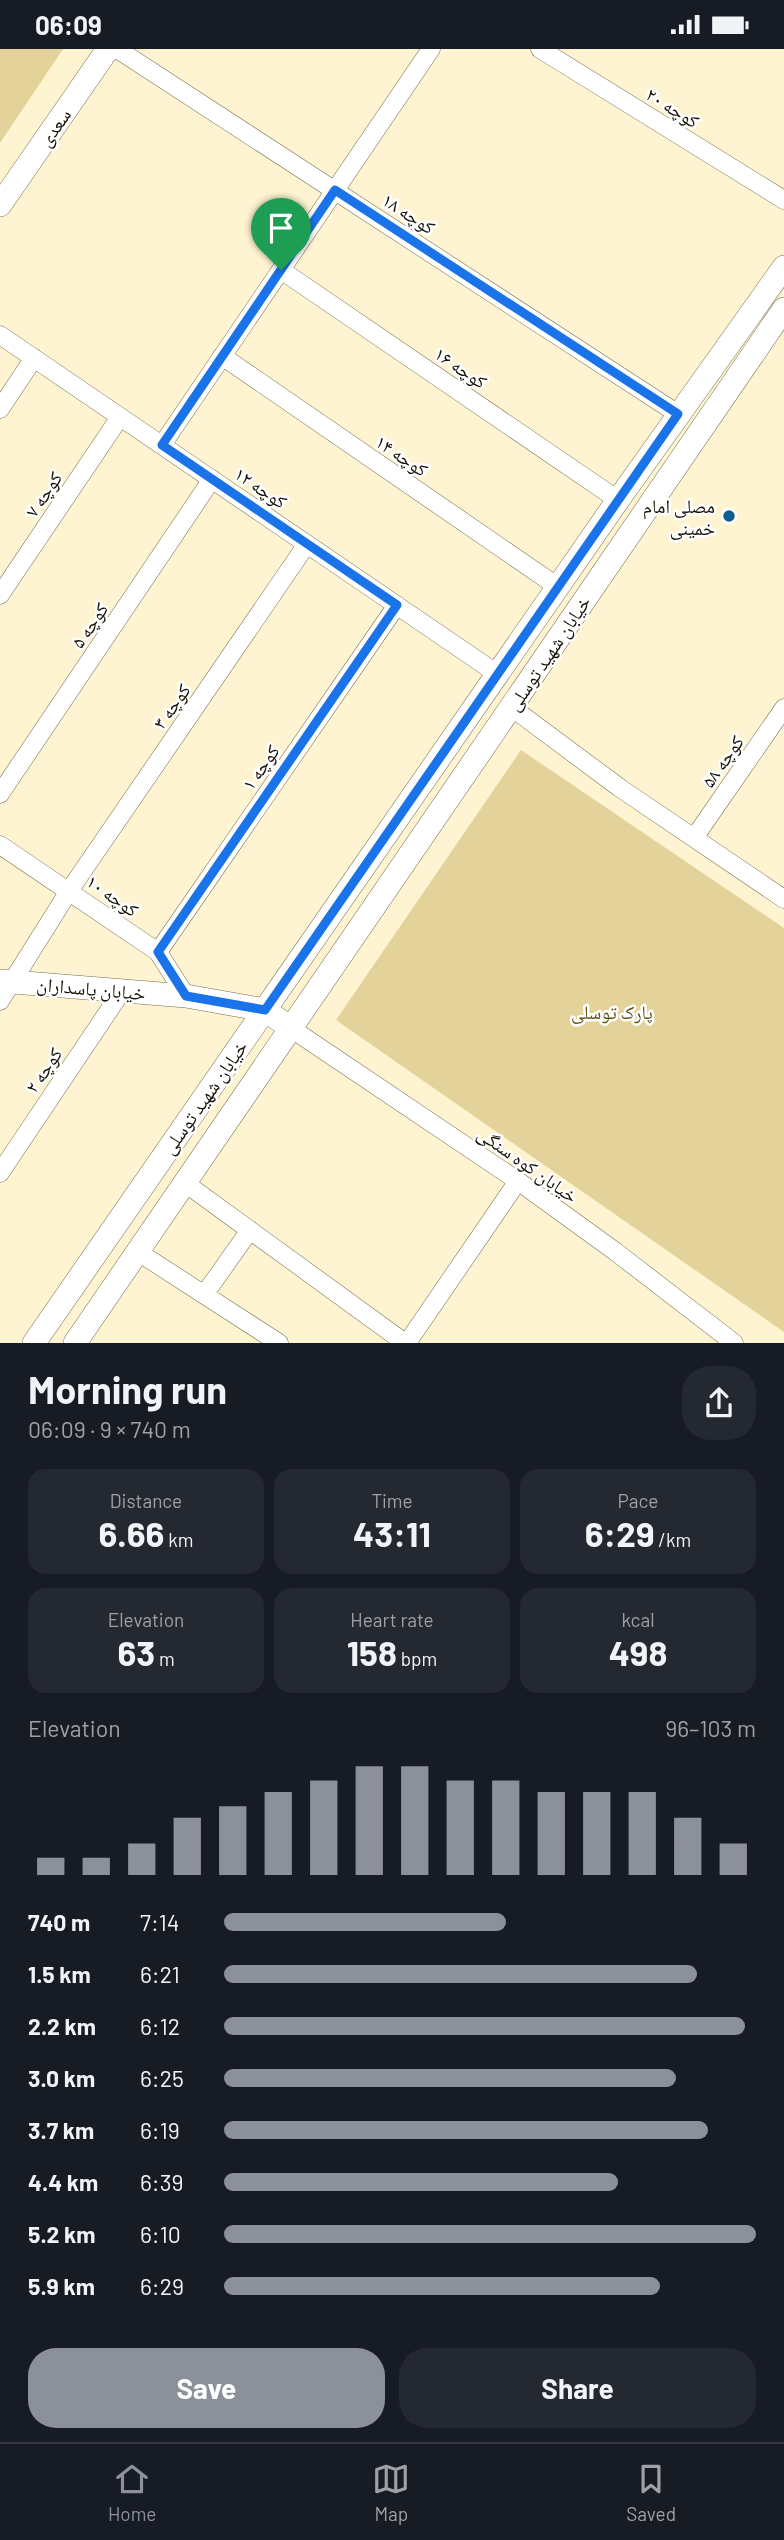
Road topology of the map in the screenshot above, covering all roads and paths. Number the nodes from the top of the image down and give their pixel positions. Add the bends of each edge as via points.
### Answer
1 (108, 49) edge
2 (117, 49) edge
3 (431, 49) edge
4 (540, 49) edge
5 (335, 190) junction
6 (784, 200) edge
7 (0, 205) edge
8 (784, 267) edge
9 (281, 270) junction
10 (784, 309) edge
11 (0, 335) edge
12 (222, 356) junction
13 (34, 358) junction
14 (0, 409) edge
15 (678, 414) junction
16 (120, 417) junction
17 (162, 445) junction
18 (212, 479) junction
19 (618, 500) junction
20 (307, 544) junction
21 (558, 587) junction
22 (0, 595) edge
23 (397, 605) junction
24 (499, 675) junction
25 (511, 706) junction
26 (784, 708) edge
27 (0, 794) edge
28 (694, 838) junction
29 (0, 845) edge
30 (69, 891) junction
31 (783, 896) edge
32 (158, 952) junction
33 (4, 988) edge
34 (122, 991) junction
35 (186, 996) junction
36 (265, 1010) junction
37 (292, 1029) junction
38 (0, 1173) edge
39 (518, 1181) junction
40 (185, 1183) junction
41 (250, 1230) junction
42 (138, 1252) junction
43 (204, 1295) junction
44 (34, 1343) edge
45 (75, 1343) edge
46 (279, 1343) edge
47 (406, 1343) edge
48 (734, 1343) edge

1 - 7 street, سعدی
2 - 5 street, کوچه ۱۸
3 - 5 street
4 - 6 street, کوچه ۲۰
5 - 9 street
5 - 15 street, کوچه ۱۸
8 - 15 street, خیابان شهید توسلی
9 - 12 street
9 - 19 street, کوچه ۱۶
10 - 25 street, خیابان شهید توسلی
11 - 13 street, کوچه ۱۲
12 - 17 street
12 - 21 street, کوچه ۱۴
13 - 14 street
13 - 16 street, کوچه ۱۲
15 - 19 street, خیابان شهید توسلی
16 - 17 street, کوچه ۱۲
16 - 22 street, کوچه ۷
17 - 18 street, کوچه ۱۲
18 - 20 street, کوچه ۱۲
18 - 27 street, کوچه ۵
19 - 21 street, خیابان شهید توسلی
20 - 23 street, کوچه ۱۲
20 - 30 street, کوچه ۳
21 - 24 street, خیابان شهید توسلی
23 - 24 street, کوچه ۱۲
23 - 32 street, کوچه ۱
24 - 36 street, خیابان شهید توسلی
25 - 28 street
25 - 37 street, خیابان شهید توسلی
26 - 28 street, کوچه ۵۸
28 - 31 street
29 - 30 street, کوچه ۱۰
30 - 32 street, کوچه ۱۰
30 - 33 street, کوچه ۳
32 - 35 street, کوچه ۱۰
33 - 34 street, خیابان پاسداران
34 - 35 street, خیابان پاسداران
34 - 38 street, کوچه ۲
35 - 36 street, خیابان پاسداران
36 - 37 street
36 - 44 street, خیابان شهید توسلی
37 - 39 street, خیابان کوه سنگی
37 - 40 street, خیابان شهید توسلی
39 - 47 street
39 - 48 street, خیابان کوه سنگی
40 - 41 street
40 - 42 street, خیابان شهید توسلی
41 - 43 street
41 - 47 street
42 - 43 street
42 - 45 street, خیابان شهید توسلی
43 - 46 street

